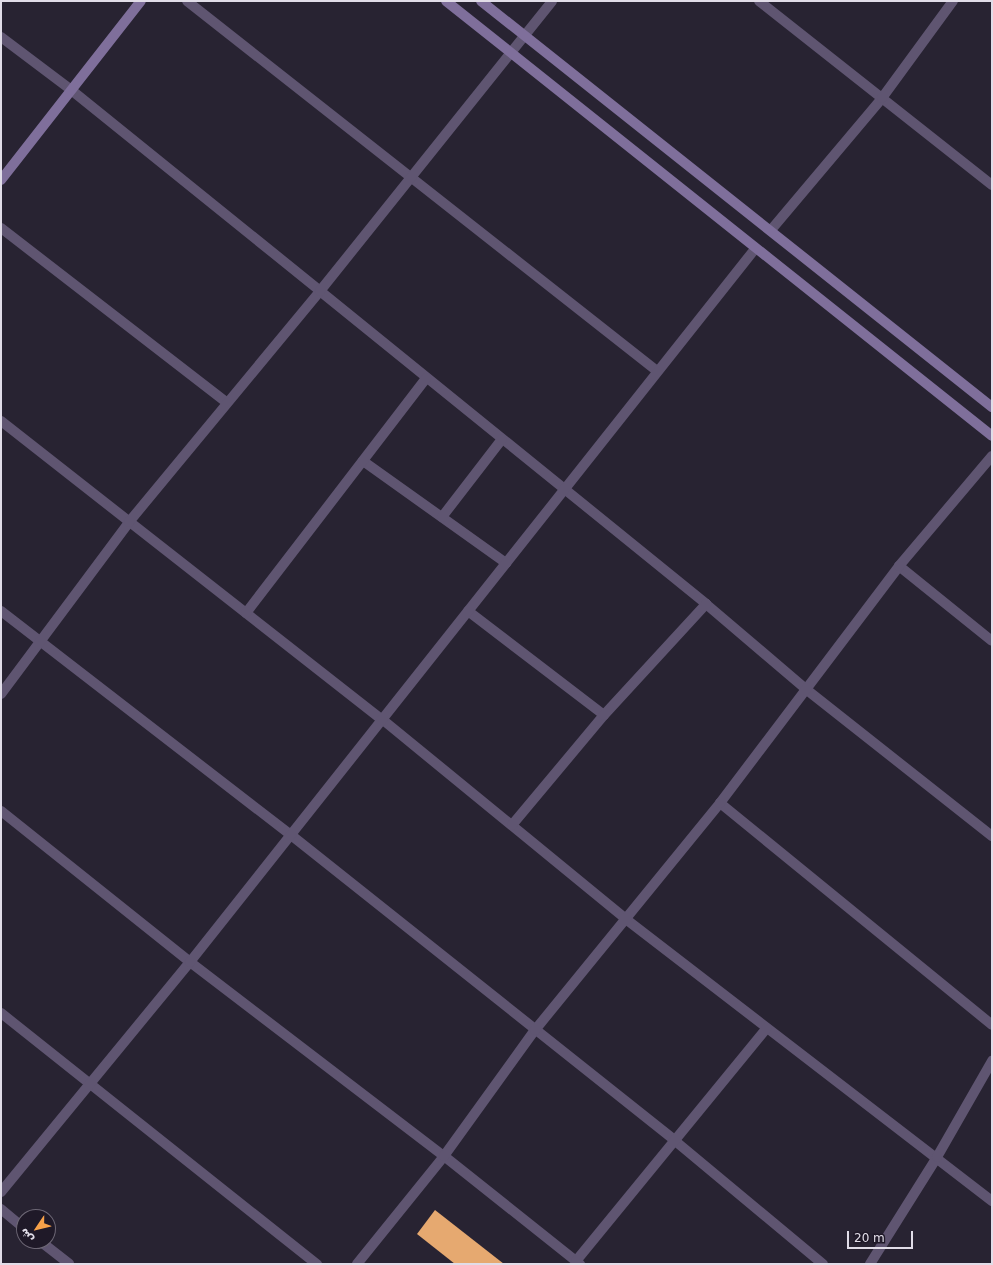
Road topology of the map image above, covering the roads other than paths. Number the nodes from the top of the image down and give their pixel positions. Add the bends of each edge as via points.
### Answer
1 (141, 1) edge
2 (187, 1) edge
3 (446, 1) edge
4 (481, 1) edge
5 (552, 1) edge
6 (759, 1) edge
7 (953, 1) edge
8 (523, 35) junction
9 (1, 37) edge
10 (510, 53) junction
11 (70, 89) junction
12 (882, 98) junction
13 (410, 178) junction
14 (1, 180) edge
15 (992, 185) edge
16 (1, 228) edge
17 (771, 230) junction
18 (755, 249) junction
19 (320, 290) junction
20 (658, 371) junction
21 (426, 378) junction
22 (226, 402) junction
23 (992, 407) edge
24 (1, 421) edge
25 (992, 436) edge
26 (502, 439) junction
27 (992, 456) edge
28 (363, 461) junction
29 (564, 488) junction
30 (442, 517) junction
31 (129, 522) junction
32 (506, 563) junction
33 (899, 566) junction
34 (706, 604) junction
35 (1, 611) edge
36 (468, 611) junction
37 (246, 613) junction
38 (40, 641) junction
39 (992, 641) edge
40 (807, 690) junction
41 (1, 694) edge
42 (604, 715) junction
43 (382, 720) junction
44 (720, 803) junction
45 (1, 811) edge
46 (512, 826) junction
47 (291, 835) junction
48 (992, 836) edge
49 (627, 920) junction
50 (190, 962) junction
51 (1, 1013) edge
52 (992, 1025) edge
53 (767, 1028) junction
54 (535, 1030) junction
55 (992, 1061) edge
56 (88, 1083) junction
57 (674, 1140) junction
58 (444, 1156) junction
59 (937, 1157) junction
60 (1, 1192) edge
61 (992, 1201) edge
62 (1, 1210) edge
63 (16, 1222) edge
64 (50, 1249) edge
65 (578, 1262) edge
66 (69, 1264) edge
67 (317, 1264) edge
68 (357, 1264) edge
69 (823, 1264) edge
70 (870, 1264) edge

1 - 11 main road
2 - 13 street
3 - 10 main road
4 - 8 main road
5 - 8 street
6 - 12 street
7 - 12 street
8 - 10 street
8 - 17 main road
9 - 11 street
10 - 13 street
10 - 18 main road
11 - 14 main road
11 - 19 street
12 - 15 street
12 - 17 street
13 - 19 street
13 - 20 street
16 - 22 street
17 - 23 main road
18 - 20 street
18 - 25 main road
19 - 21 street
19 - 22 street
20 - 29 street
21 - 26 street
21 - 28 street
22 - 31 street
24 - 31 street
26 - 29 street
26 - 30 street
27 - 33 street
28 - 30 street
28 - 37 street
29 - 32 street
29 - 34 street
30 - 32 street
31 - 37 street
31 - 38 street
32 - 36 street
33 - 39 street
33 - 40 street
34 - 40 street
34 - 42 street
35 - 38 street
36 - 42 street
36 - 43 street
37 - 43 street
38 - 41 street
38 - 47 street
40 - 44 street
40 - 48 street
42 - 46 street
43 - 46 street
43 - 47 street
44 - 49 street
44 - 52 street
45 - 50 street
46 - 49 street
47 - 50 street
47 - 54 street
49 - 53 street
49 - 54 street
50 - 56 street
50 - 58 street
51 - 56 street
53 - 57 street
53 - 59 street
54 - 57 street
54 - 58 street
55 - 59 street
56 - 60 street
56 - 67 street
57 - 65 street
57 - 69 street
58 - 65 street
58 - 68 street
59 - 61 street
59 - 70 street
62 - 63 street
64 - 66 street

